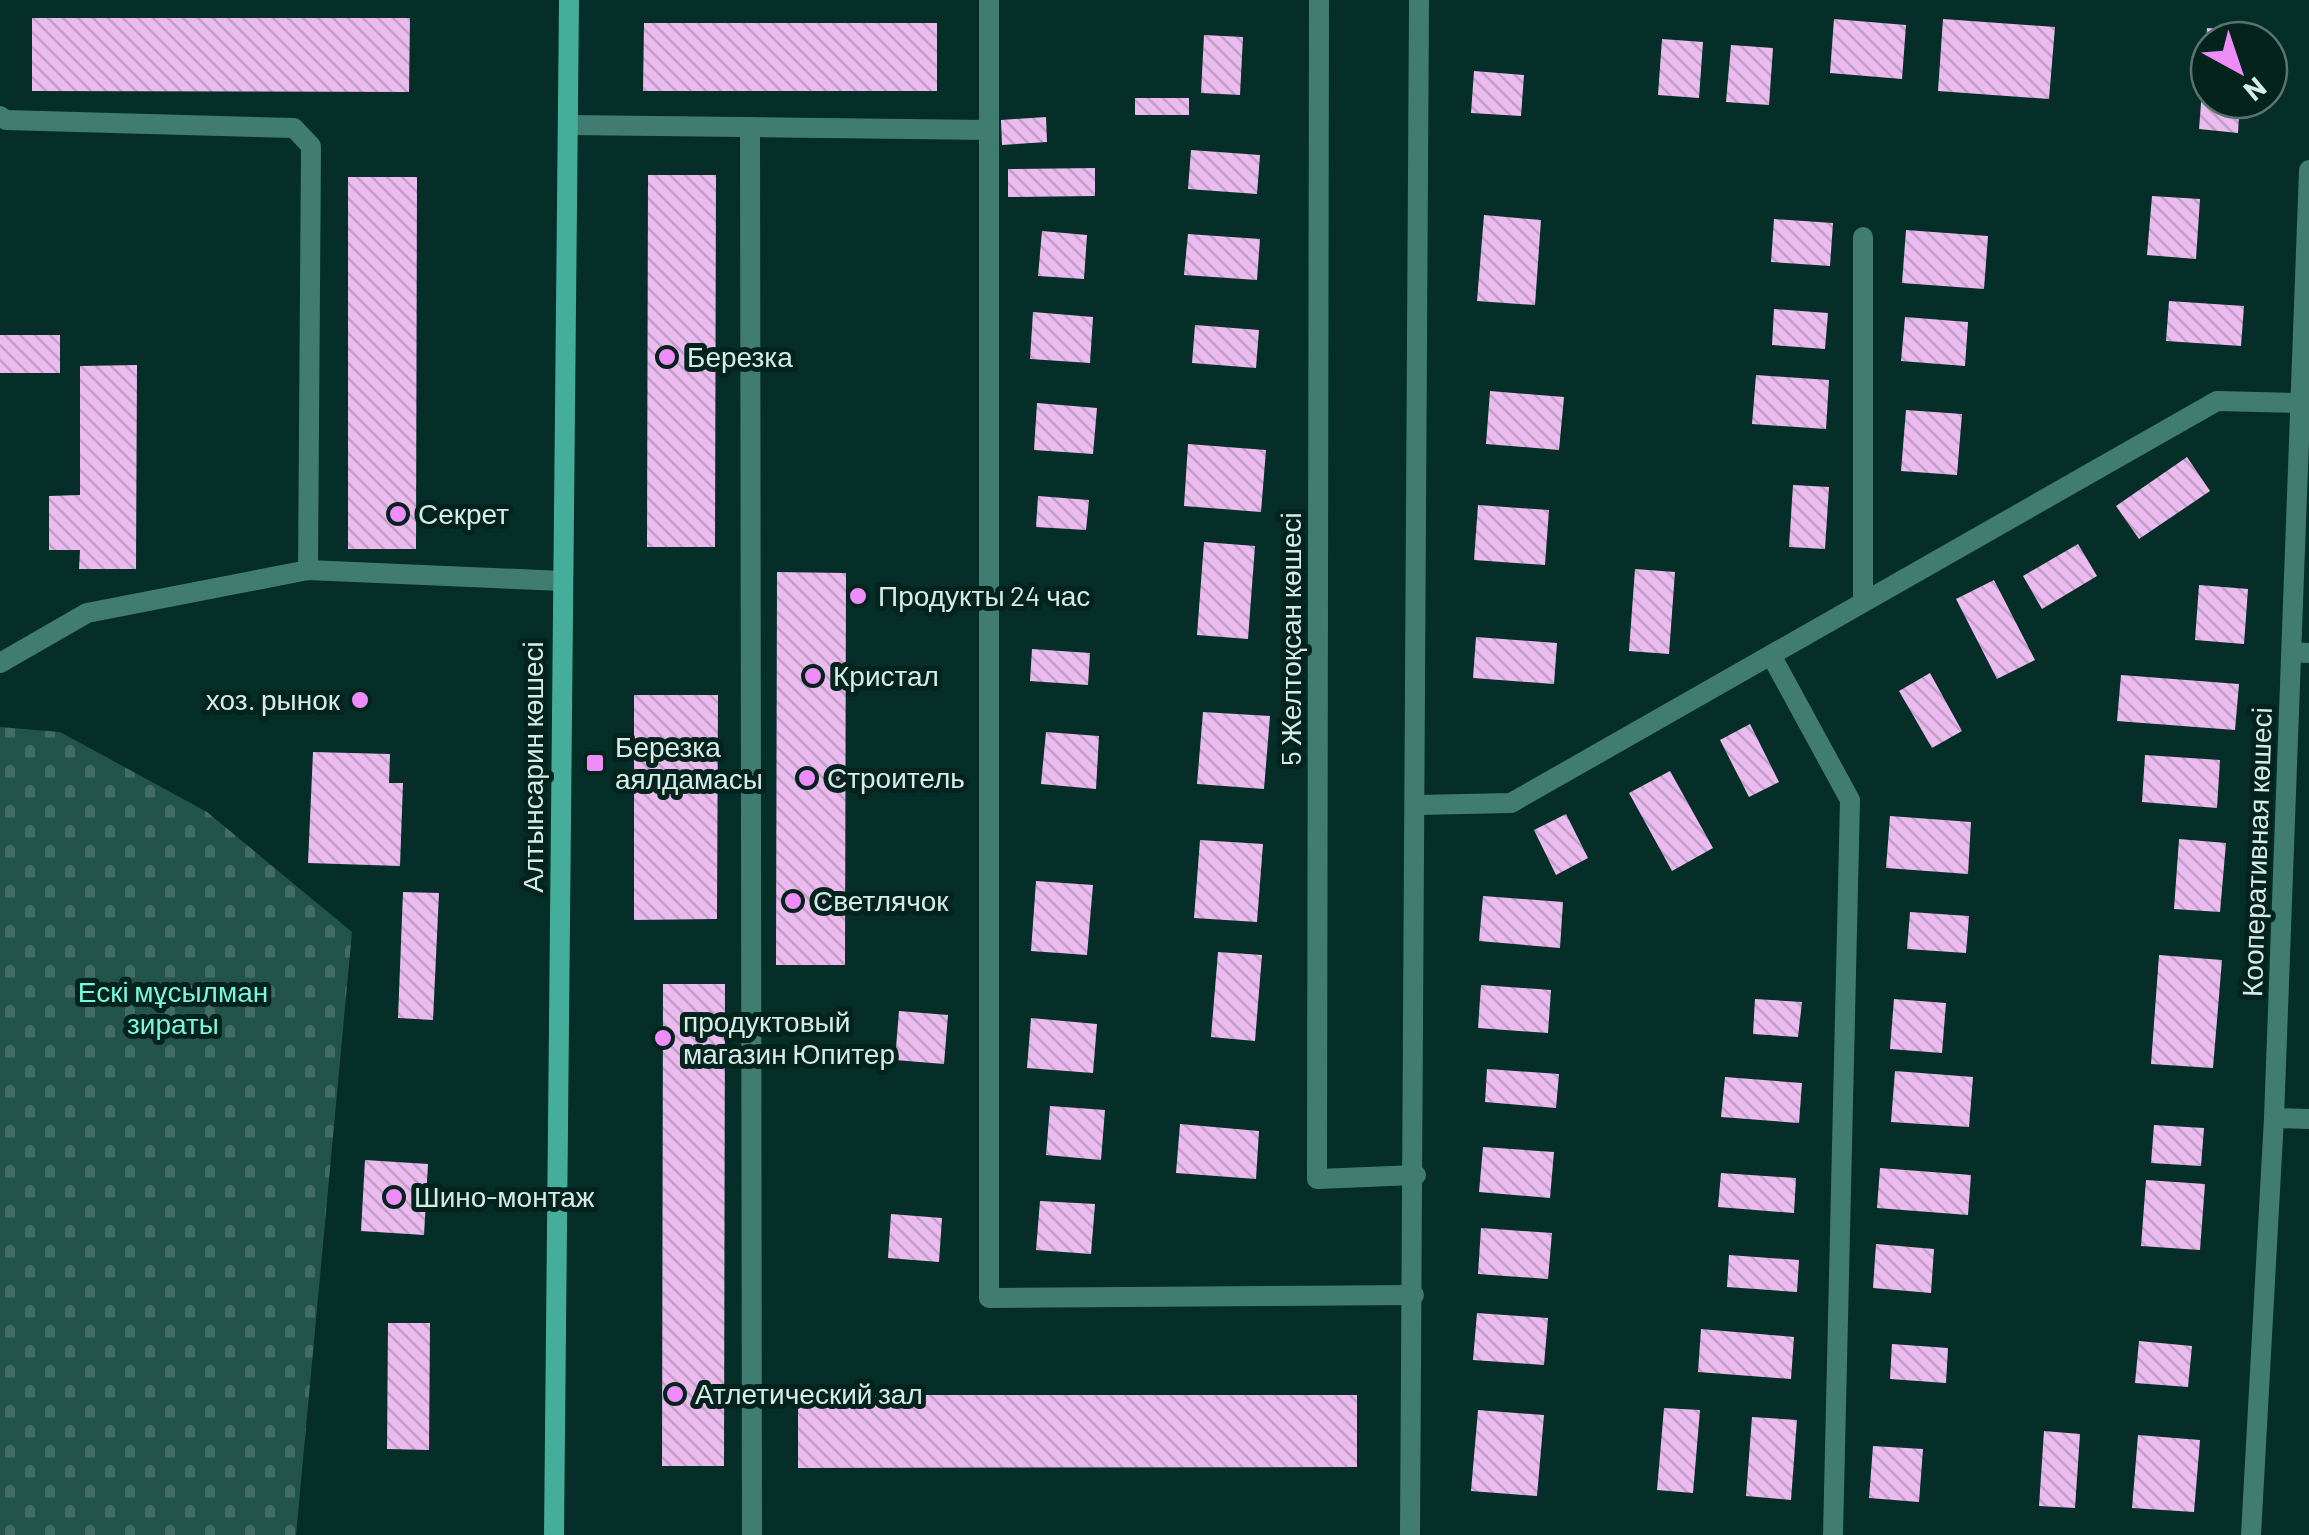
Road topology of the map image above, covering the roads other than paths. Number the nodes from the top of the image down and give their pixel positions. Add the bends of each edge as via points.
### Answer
1 (569, 0) edge
2 (990, 0) edge
3 (1319, 0) edge
4 (1419, 0) edge
5 (0, 116) edge
6 (568, 125) junction
7 (750, 127) junction
8 (989, 130) junction
9 (2309, 170) edge
10 (2308, 198) edge
11 (1863, 237) dead end
12 (2301, 402) junction
13 (308, 570) junction
14 (562, 581) junction
15 (1863, 602) junction
16 (2300, 653) edge
17 (1771, 655) junction
18 (0, 663) edge
19 (1416, 805) junction
20 (2274, 1118) junction
21 (2309, 1120) edge
22 (1416, 1175) junction
23 (1414, 1296) junction
24 (554, 1535) edge
25 (752, 1535) edge
26 (1410, 1535) edge
27 (1833, 1535) edge
28 (2251, 1535) edge

1 - 6 street, Алтынсарин көшесі
2 - 8 street
3 - 22 street, 5 Желтоқсан көшесі via 1317,1179
4 - 19 street
5 - 13 street via 294,128 305,136 311,146
6 - 7 street
6 - 14 street, Алтынсарин көшесі
7 - 8 street
7 - 25 street
8 - 23 street via 989,1298
9 - 10 street, Кооперативная көшесі
10 - 12 street, Кооперативная көшесі
11 - 15 street
12 - 15 street via 2218,401
12 - 16 street, Кооперативная көшесі
13 - 14 street
13 - 18 street via 87,613
14 - 24 street, Алтынсарин көшесі
15 - 17 street
16 - 20 street, Кооперативная көшесі
17 - 19 street via 1511,803
17 - 27 street via 1850,800
19 - 22 street
20 - 21 street
20 - 28 street, Кооперативная көшесі
22 - 23 street
23 - 26 street

